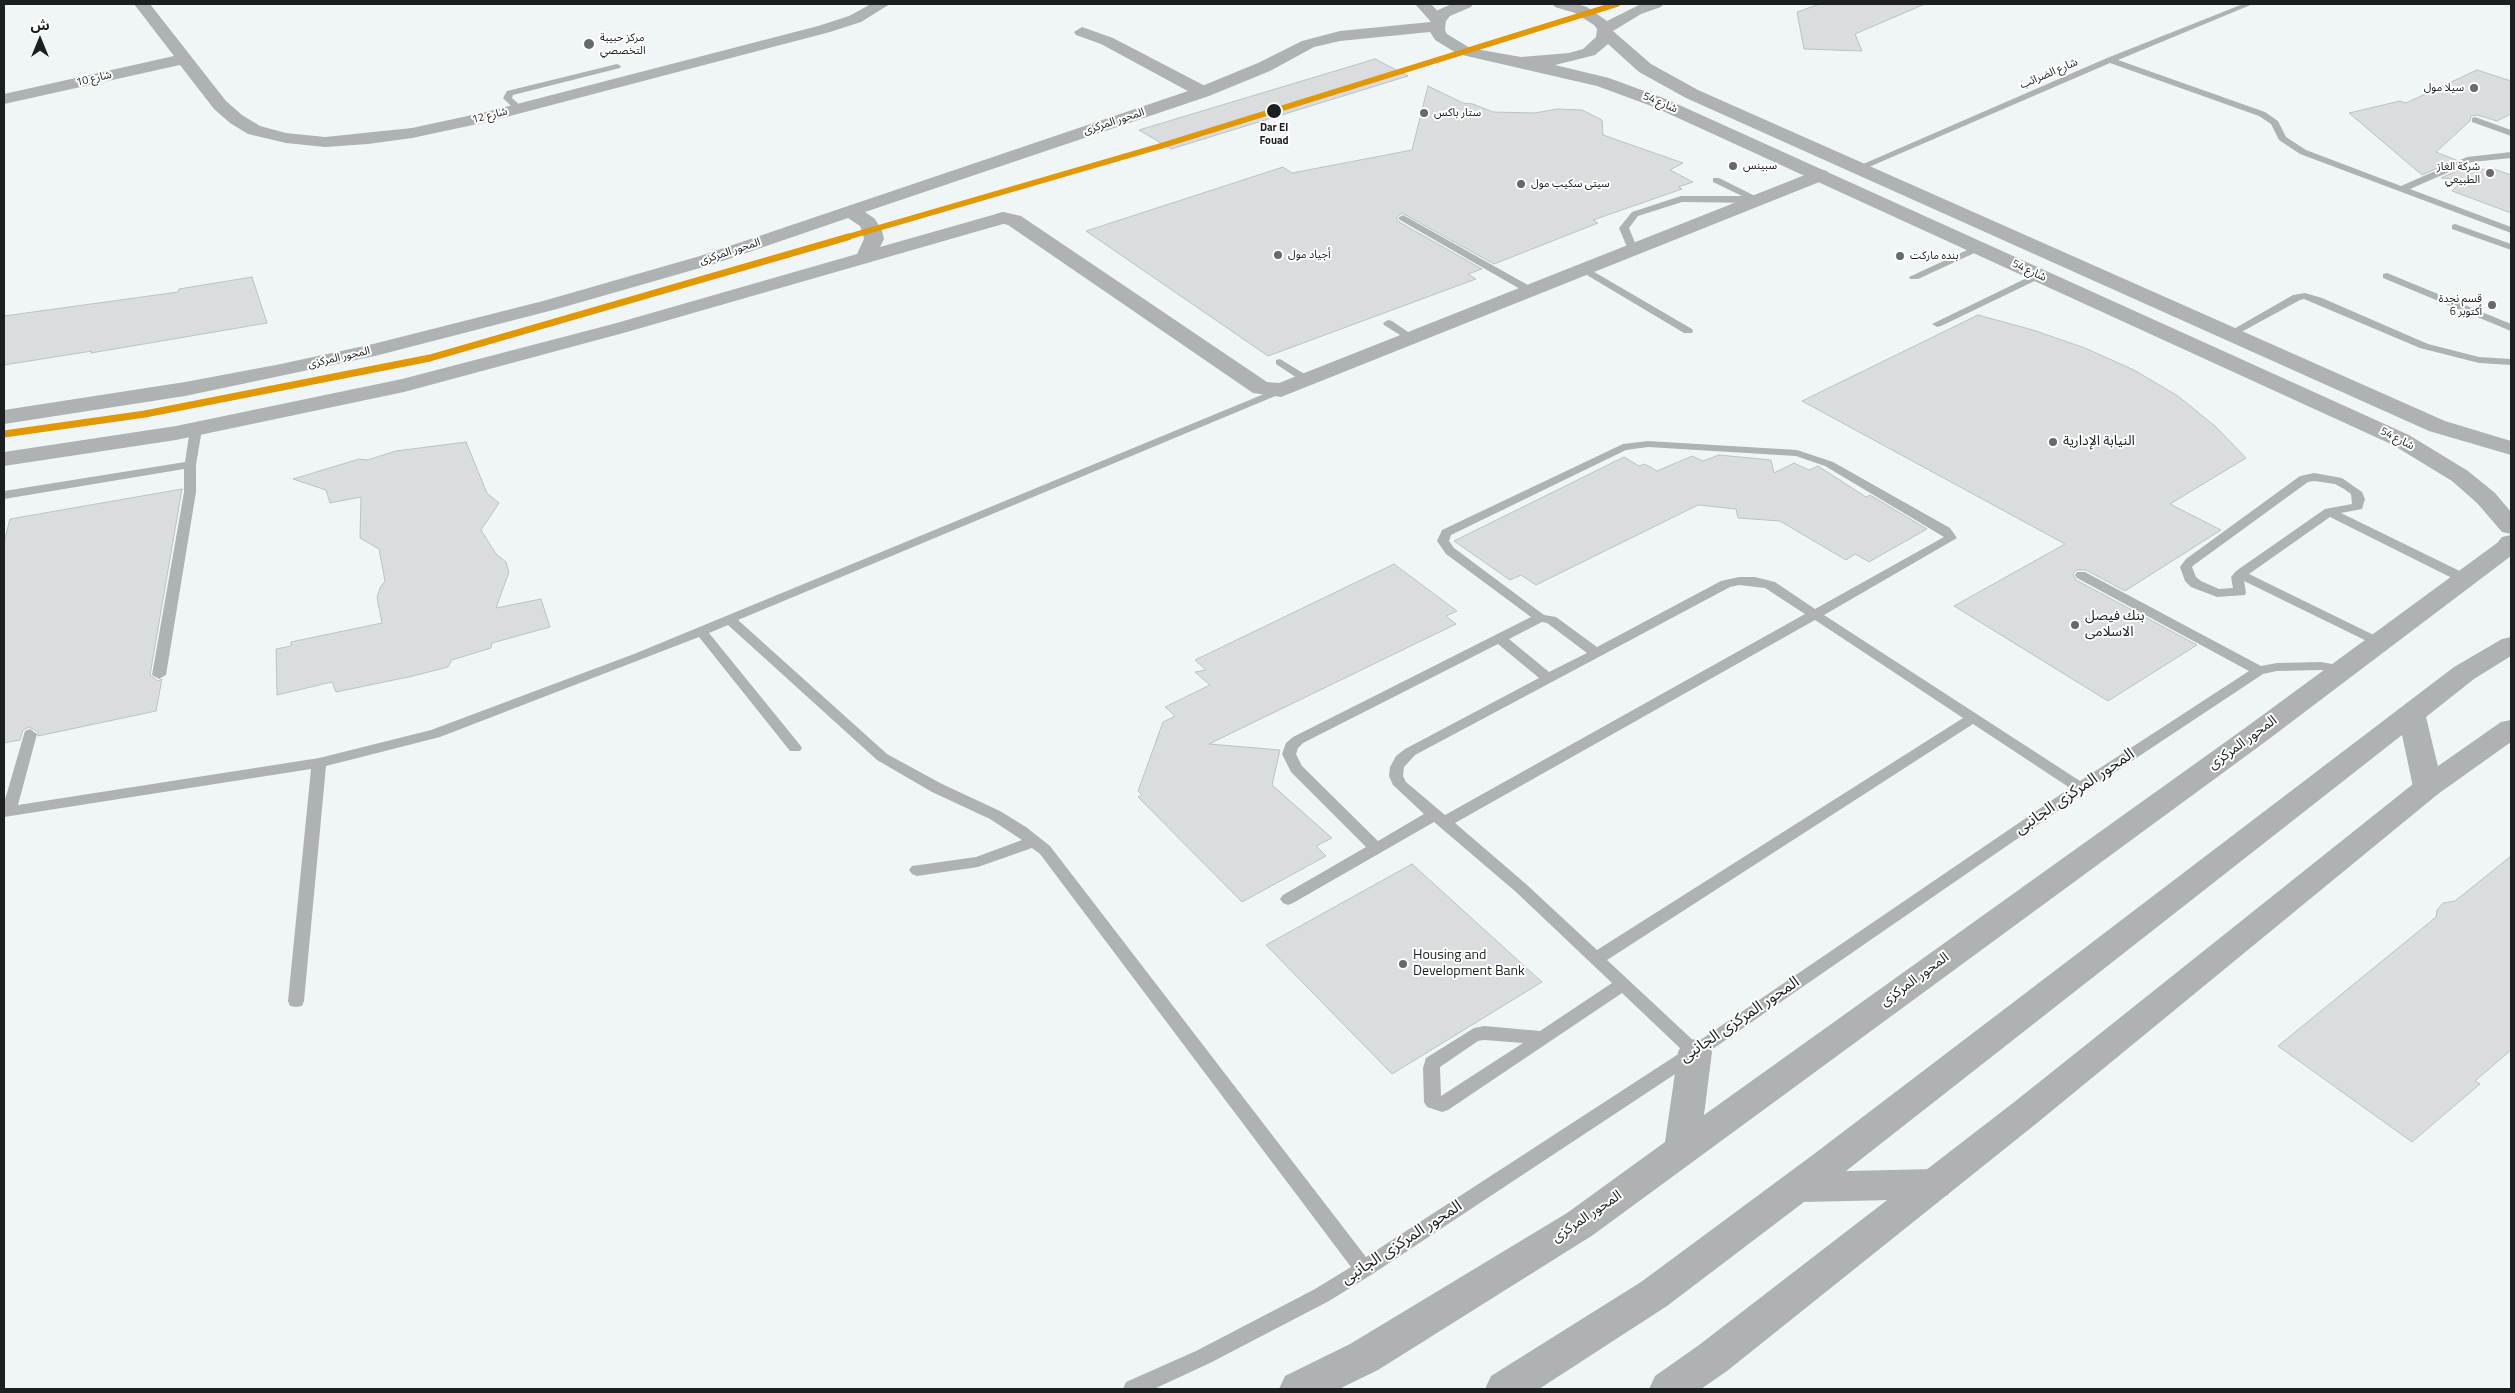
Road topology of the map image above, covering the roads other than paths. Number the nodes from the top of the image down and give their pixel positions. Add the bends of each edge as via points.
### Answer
1 (142, 4) edge
2 (882, 4) edge
3 (1423, 4) edge
4 (1465, 4) edge
5 (1562, 4) edge
6 (1655, 4) edge
7 (2249, 4) edge
8 (1438, 23) junction
9 (1605, 30) junction
10 (1082, 32) dead end
11 (184, 59) junction
12 (2110, 60) junction
13 (1521, 62) junction
14 (617, 66) dead end
15 (1659, 77) junction
16 (1622, 88) junction
17 (1203, 92) junction
18 (4, 99) edge
19 (519, 109) junction
20 (2474, 120) dead end
21 (2511, 133) edge
22 (2511, 155) edge
23 (1859, 168) junction
24 (1820, 176) junction
25 (1716, 180) dead end
26 (2401, 189) junction
27 (1758, 200) junction
28 (850, 210) junction
29 (1403, 218) dead end
30 (2455, 227) dead end
31 (2511, 230) edge
32 (2511, 246) edge
33 (1978, 248) junction
34 (1633, 250) junction
35 (866, 256) junction
36 (1584, 269) junction
37 (2039, 276) junction
38 (2387, 276) dead end
39 (1914, 277) dead end
40 (1531, 291) junction
41 (1388, 323) dead end
42 (1937, 324) dead end
43 (2511, 328) edge
44 (1688, 330) dead end
45 (2230, 334) junction
46 (1412, 338) junction
47 (1280, 362) dead end
48 (2511, 362) edge
49 (1307, 380) junction
50 (1281, 390) junction
51 (4, 417) edge
52 (2437, 426) junction
53 (196, 429) junction
54 (2511, 448) edge
55 (2422, 452) junction
56 (4, 459) edge
57 (190, 466) junction
58 (4, 495) edge
59 (2328, 512) junction
60 (2511, 527) edge
61 (2511, 542) edge
62 (2240, 574) junction
63 (2082, 575) dead end
64 (2464, 579) junction
65 (1815, 615) junction
66 (1540, 618) junction
67 (729, 619) junction
68 (701, 631) junction
69 (1499, 638) junction
70 (2379, 643) junction
71 (2511, 645) edge
72 (1596, 653) junction
73 (2344, 670) junction
74 (2259, 671) junction
75 (159, 676) dead end
76 (1548, 678) junction
77 (2411, 714) junction
78 (1973, 718) junction
79 (2511, 729) edge
80 (30, 734) dead end
81 (795, 748) dead end
82 (319, 763) junction
83 (2428, 786) junction
84 (2080, 788) junction
85 (6, 811) edge
86 (1439, 819) junction
87 (1034, 841) junction
88 (1376, 848) junction
89 (918, 870) dead end
90 (1288, 899) dead end
91 (1596, 959) junction
92 (1623, 984) junction
93 (296, 1002) dead end
94 (1543, 1038) junction
95 (1695, 1052) junction
96 (1682, 1150) junction
97 (1935, 1184) junction
98 (1798, 1187) junction
99 (1364, 1269) junction
100 (1133, 1389) edge
101 (1299, 1389) edge
102 (1505, 1389) edge
103 (1669, 1389) edge

1 - 11 main road, شارع 12
2 - 19 main road, شارع 12 via 855,19 824,29
3 - 8 main road
4 - 8 main road via 1444,13
5 - 9 main road, شارع 54 via 1592,16
6 - 9 main road via 1635,11
7 - 12 lane, شارع الضرائب
8 - 13 main road via 1441,38 1464,51
8 - 17 main road, المحور المركزى via 1323,39
9 - 13 main road via 1604,39 1598,46 1583,54 1559,60
9 - 15 main road, شارع 54 via 1631,58
10 - 17 main road via 1107,41
11 - 18 main road, شارع 10
11 - 19 main road, شارع 12 via 220,105 236,119 254,130 286,138 325,142 368,139 452,125
12 - 23 lane, شارع الضرائب
12 - 26 lane via 2262,114 2275,123 2290,146
13 - 16 main road, شارع 54
14 - 19 lane via 510,93 507,98
15 - 16 main road via 1636,80
15 - 23 main road, شارع 54
16 - 24 main road, شارع 54
17 - 28 main road, المحور المركزى
20 - 21 lane
22 - 26 lane via 2470,159
23 - 45 main road, شارع 54
24 - 27 main road
24 - 33 main road, شارع 54
25 - 27 lane
26 - 31 lane
27 - 34 main road
27 - 34 lane via 1681,199 1635,214 1624,228
28 - 35 main road via 860,216 872,231 874,239
28 - 51 main road, المحور المركزى via 641,280 384,347 185,389
29 - 40 lane
30 - 32 lane
33 - 37 main road, شارع 54
33 - 39 lane
34 - 36 main road
35 - 50 main road via 1003,218 1014,220 1260,388
35 - 53 main road via 514,358 404,386
36 - 40 main road
36 - 44 lane
37 - 42 lane
37 - 55 main road, شارع 54 via 2378,429
38 - 43 lane
40 - 46 main road
41 - 46 lane
45 - 48 lane via 2297,297 2305,296 2424,346 2479,360
45 - 52 main road, شارع 54
46 - 49 main road
47 - 49 lane
49 - 50 main road
50 - 67 lane
52 - 54 main road, شارع 54
52 - 55 main road via 2444,438 2442,443
53 - 56 main road
53 - 57 lane
55 - 60 main road, شارع 54 via 2460,476 2486,498
57 - 58 lane
57 - 75 lane via 190,492
59 - 62 lane
59 - 62 lane via 2356,508 2359,499 2356,492 2326,478 2304,479 2186,567 2186,572 2196,584 2217,592 2240,592 2237,577
59 - 64 lane
61 - 64 main road, المحور المركزى
62 - 70 lane
63 - 74 lane
64 - 70 main road, المحور المركزى
65 - 66 lane via 1951,538 1946,531 1829,464 1798,453 1648,444 1623,447 1446,533 1443,541 1450,551
65 - 72 lane via 1770,585 1739,581 1726,584
65 - 78 lane
65 - 86 lane
66 - 69 lane
66 - 72 lane via 1551,620
67 - 68 lane
67 - 87 lane via 882,757 995,815
68 - 81 lane
68 - 82 lane via 435,734
69 - 76 lane
69 - 88 lane via 1306,734 1291,746 1289,754 1296,769
70 - 73 main road, المحور المركزى
71 - 77 main road via 2464,673
72 - 76 lane
73 - 74 lane, المحور المركزى الجانبى via 2298,665
73 - 96 main road, المحور المركزى
74 - 84 lane, المحور المركزى الجانبى
76 - 86 lane via 1401,758 1396,776 1400,785
77 - 83 main road
77 - 98 main road
78 - 84 lane
78 - 91 lane
79 - 83 main road
80 - 85 lane
82 - 85 lane
82 - 93 lane
83 - 97 main road
84 - 95 lane, المحور المركزى الجانبى
86 - 88 lane
86 - 91 lane via 1521,888
87 - 89 lane via 978,862
87 - 99 lane via 1045,850
88 - 90 lane
91 - 92 lane
92 - 94 lane
92 - 95 lane
94 - 94 lane via 1442,1105 1433,1102 1432,1063 1474,1035
95 - 96 main road
95 - 99 lane, المحور المركزى الجانبى
96 - 101 main road, المحور المركزى via 1580,1224 1364,1357
97 - 98 main road
97 - 103 main road
98 - 102 main road via 1654,1294
99 - 100 lane, المحور المركزى الجانبى via 1314,1300

